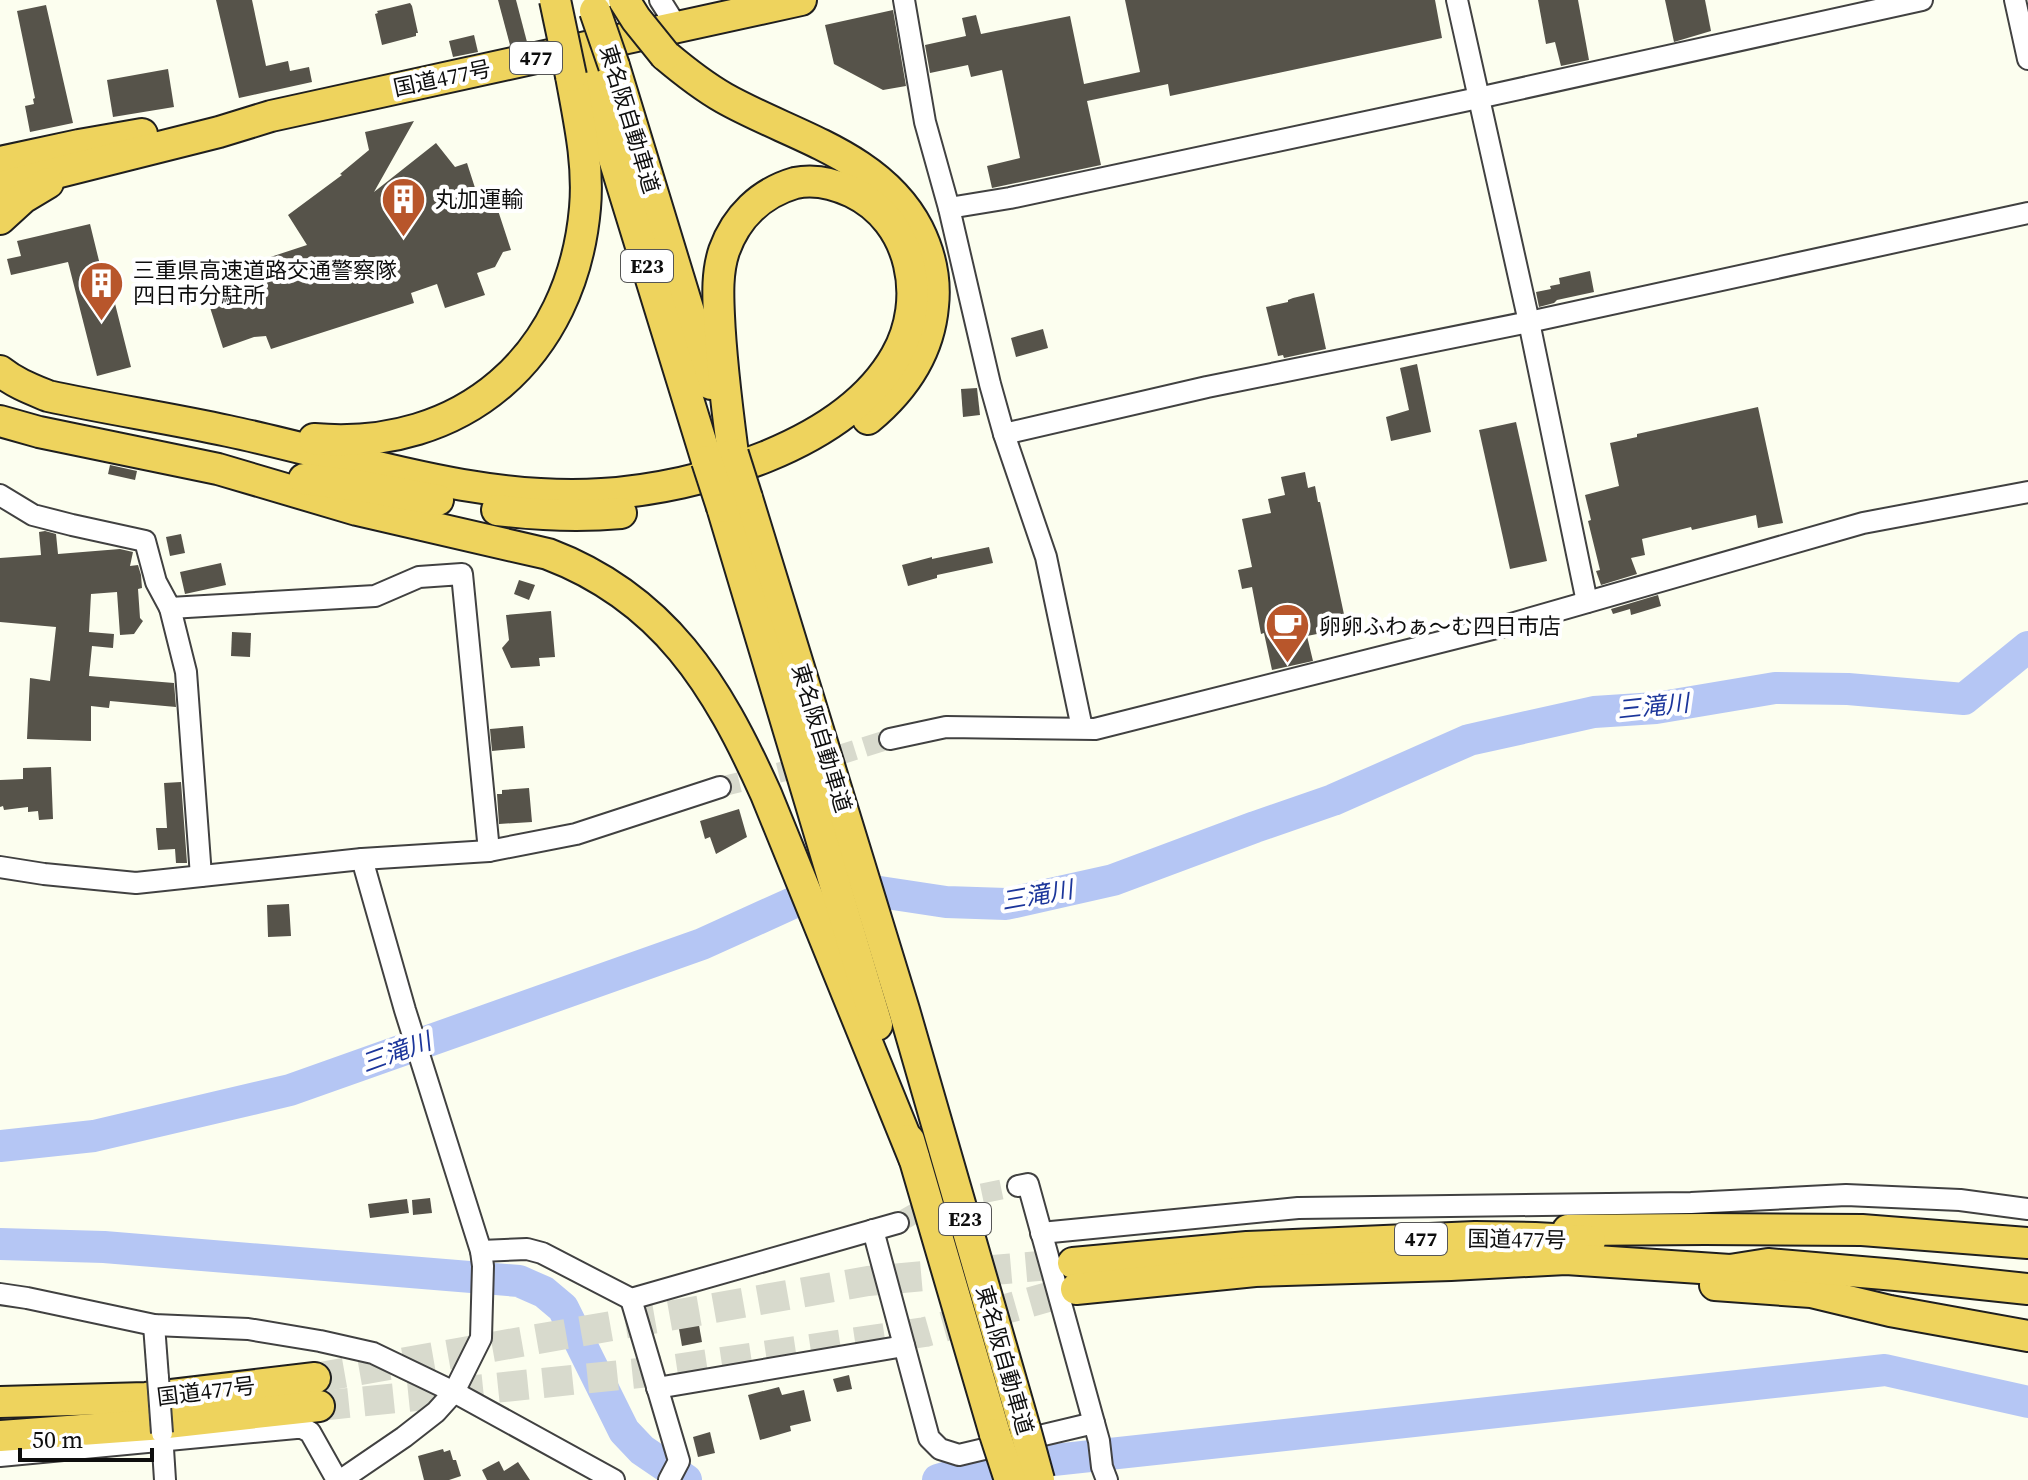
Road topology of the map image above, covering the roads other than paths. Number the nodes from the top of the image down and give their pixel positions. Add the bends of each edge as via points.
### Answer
1 (555, 0) edge
2 (565, 0) edge
3 (624, 0) edge
4 (660, 0) edge
5 (801, 0) edge
6 (904, 0) edge
7 (1457, 0) edge
8 (1922, 0) edge
9 (2015, 0) edge
10 (594, 6) edge
11 (671, 41) junction
12 (2028, 59) edge
13 (591, 71) junction
14 (1478, 98) junction
15 (271, 116) junction
16 (0, 162) edge
17 (83, 168) junction
18 (0, 187) edge
19 (949, 208) junction
20 (2028, 213) edge
21 (0, 219) edge
22 (1529, 322) junction
23 (0, 371) edge
24 (0, 421) edge
25 (228, 431) junction
26 (1004, 434) junction
27 (720, 458) junction
28 (218, 469) junction
29 (2028, 492) edge
30 (0, 495) edge
31 (734, 502) junction
32 (1587, 602) junction
33 (170, 608) junction
34 (1082, 728) junction
35 (890, 739) tunnel mouth
36 (720, 787) tunnel mouth
37 (489, 851) junction
38 (362, 859) junction
39 (0, 867) edge
40 (201, 876) junction
41 (865, 1017) junction
42 (1018, 1186) dead end
43 (2028, 1209) edge
44 (898, 1223) tunnel mouth
45 (873, 1230) junction
46 (1041, 1233) junction
47 (1475, 1237) junction
48 (2028, 1243) edge
49 (482, 1258) junction
50 (1768, 1264) junction
51 (1451, 1265) junction
52 (2028, 1289) edge
53 (0, 1294) edge
54 (631, 1299) junction
55 (154, 1325) junction
56 (2028, 1336) edge
57 (904, 1346) junction
58 (657, 1388) junction
59 (454, 1392) junction
60 (0, 1402) edge
61 (1096, 1432) junction
62 (0, 1436) edge
63 (162, 1438) junction
64 (0, 1456) edge
65 (673, 1471) edge
66 (1104, 1473) edge
67 (165, 1480) edge
68 (339, 1480) edge
69 (614, 1480) edge
70 (1010, 1480) edge
71 (1039, 1480) edge

1 - 13 highway, bridge
2 - 13 highway, 東名阪自動車道
3 - 11 highway, bridge via 650,38
4 - 11 street
5 - 11 highway, 国道477号 / 477
6 - 19 street via 925,122
7 - 14 street
8 - 14 street
9 - 12 street
10 - 13 highway, 東名阪自動車道, bridge
11 - 15 highway, 国道477号 / 477
11 - 28 highway via 700,83 856,164 899,199 913,220 931,265 932,316 915,365 882,408 838,442 781,471 722,493 618,513 525,513
13 - 25 highway via 583,140 586,206 576,265 554,319 519,367 452,417 398,435 343,441
13 - 27 highway, 東名阪自動車道 / E23
14 - 19 street
14 - 22 street
15 - 16 highway, 国道477号 / 477
15 - 17 highway, 国道477号 / 477
17 - 18 highway, 国道477号 / 477
17 - 21 highway via 23,198
19 - 26 street
20 - 22 street
22 - 26 street
22 - 32 street
23 - 25 highway via 48,396
24 - 28 highway
25 - 27 highway via 456,484 530,493 601,494 663,487 760,458 842,416 881,379 907,333 914,290 903,246 876,207 842,187 801,182 779,189 759,200 732,232 719,277
26 - 34 street via 1046,557
27 - 31 highway, 東名阪自動車道, bridge
28 - 41 highway via 357,510 548,554 598,576 650,615 692,662 742,741
29 - 32 street via 1863,523
30 - 33 street via 33,515 145,541 156,582
31 - 41 highway, 東名阪自動車道
31 - 71 highway, 東名阪自動車道 / E23, bridge via 859,856
32 - 34 street via 1095,729
33 - 37 street via 375,596 419,577 462,574
33 - 40 street via 186,672
34 - 35 street via 946,727
36 - 37 street via 576,834
37 - 38 street
38 - 40 street
38 - 49 street
39 - 40 street via 136,883
41 - 70 highway, 東名阪自動車道 / E23, bridge via 914,1158
42 - 46 street via 1028,1184
43 - 46 street via 1846,1195 1691,1203 1298,1208
44 - 45 street
45 - 54 street
45 - 57 street
46 - 61 street
47 - 48 highway, 477 via 1510,1230 1862,1230
47 - 50 highway, 国道477号 / 477 via 1737,1251
47 - 51 highway, 国道477号 / 477 via 1247,1247 1074,1276
49 - 54 street via 527,1249 542,1253
49 - 59 street via 481,1338
50 - 51 highway, 国道477号 / 477 via 1730,1270 1566,1259
50 - 52 highway, 国道477号 / 477
51 - 56 highway, 477 via 1811,1292
53 - 55 street
54 - 58 street
55 - 59 street via 248,1329 320,1341 373,1353
55 - 63 street, bridge
57 - 58 street
57 - 61 street via 929,1438 940,1449 959,1455
58 - 65 street via 679,1461
59 - 68 street via 404,1437
59 - 69 street
60 - 62 highway, 国道477号 via 317,1392 149,1425
61 - 66 street
63 - 64 street
63 - 67 street
63 - 68 street via 302,1428 310,1432

